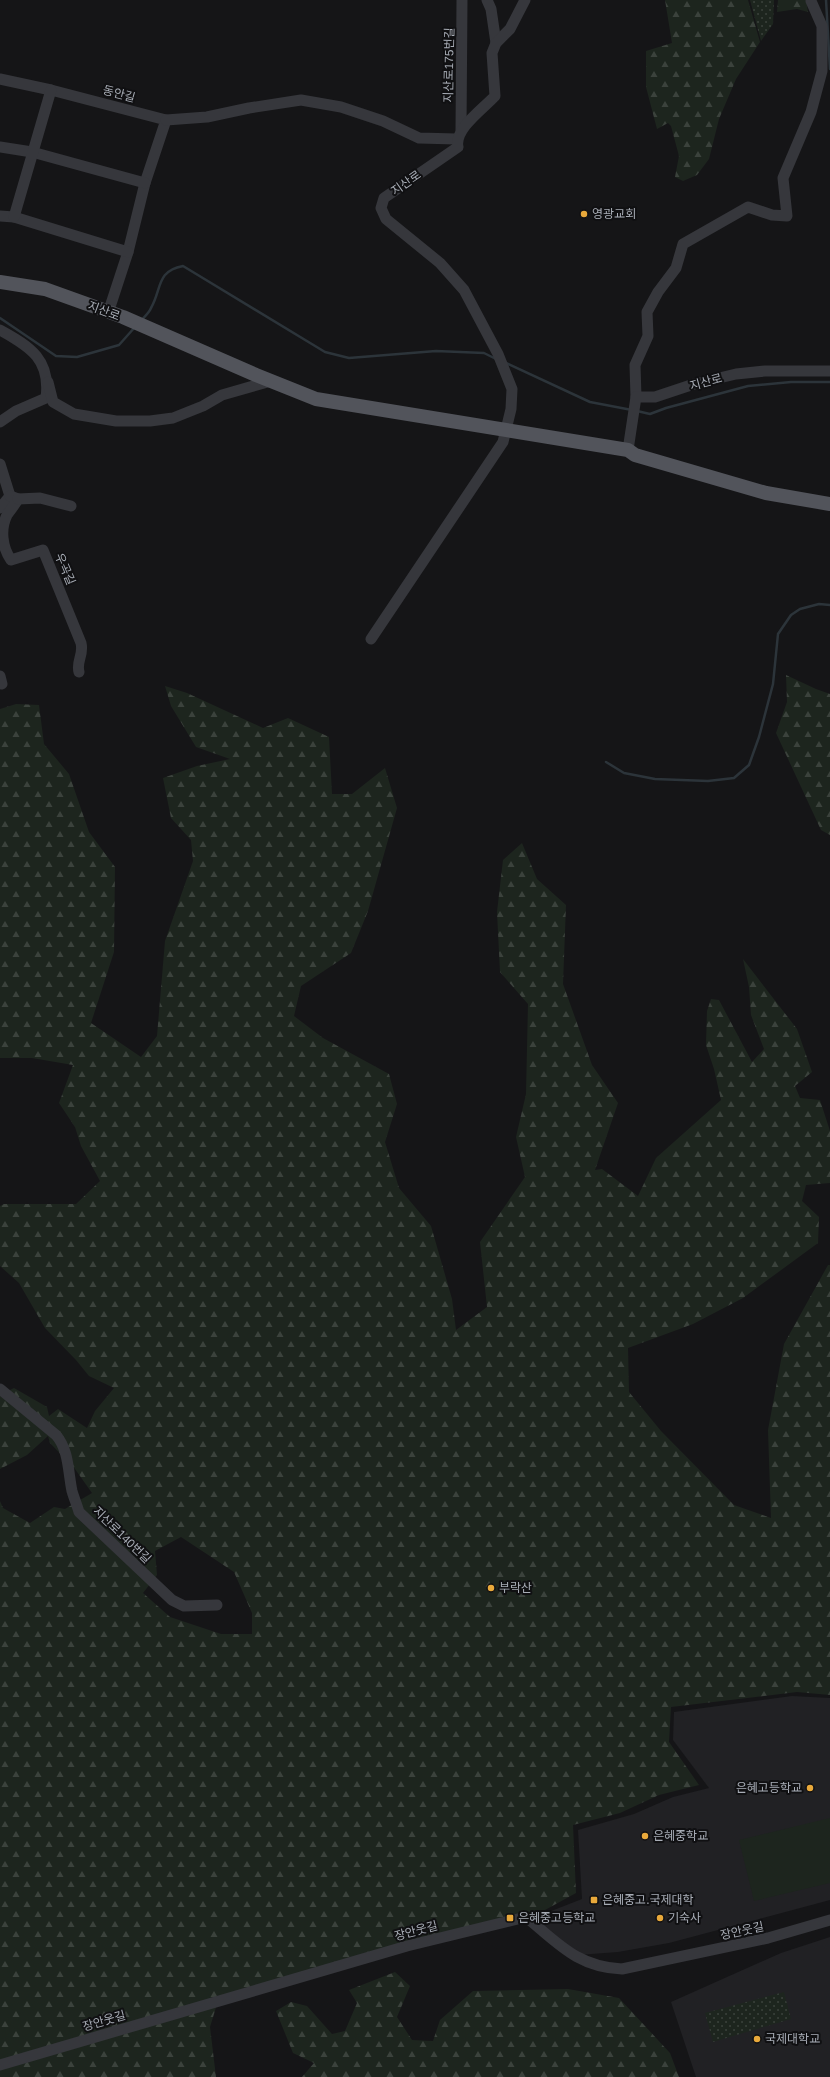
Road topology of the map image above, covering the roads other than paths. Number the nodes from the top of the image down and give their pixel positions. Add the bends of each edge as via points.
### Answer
1 (462, 0) edge
2 (487, 0) edge
3 (526, 0) edge
4 (811, 1) edge
5 (496, 43) junction
6 (0, 79) edge
7 (51, 90) junction
8 (166, 120) junction
9 (459, 135) junction
10 (0, 148) edge
11 (32, 152) junction
12 (145, 183) junction
13 (0, 216) edge
14 (14, 217) junction
15 (128, 252) junction
16 (0, 282) edge
17 (108, 312) junction
18 (0, 330) edge
19 (830, 371) edge
20 (271, 381) junction
21 (48, 382) junction
22 (634, 406) junction
23 (0, 422) edge
24 (505, 430) junction
25 (628, 450) junction
26 (0, 464) edge
27 (14, 497) junction
28 (830, 504) edge
29 (72, 506) dead end
30 (0, 508) edge
31 (370, 639) dead end
32 (79, 672) dead end
33 (0, 1389) edge
34 (217, 1605) dead end
35 (830, 1920) edge
36 (0, 2065) edge

1 - 9 street, 지산로175번길
2 - 5 street, 지산로 via 491,9
3 - 5 street via 510,29
4 - 22 street via 822,26 822,71 811,112 783,178 787,216 772,215 748,206 683,244 676,268 647,312 648,336 635,365
5 - 9 street, 지산로 via 492,53 495,96
6 - 7 street, 동안길
7 - 8 street, 동안길
7 - 11 street
8 - 9 street, 동안길 via 207,117 301,100 341,107 383,121 419,138
8 - 12 street
9 - 24 street, 지산로 via 458,147 384,198 381,208 386,220 440,263 464,290 500,359 512,389 511,409
10 - 11 street
11 - 12 street
11 - 14 street
12 - 15 street
13 - 14 street
14 - 15 street
15 - 17 street
16 - 17 main road, 지산로 via 45,289
17 - 20 main road, 지산로
18 - 21 street via 19,340 34,353 45,368
19 - 22 street, 지산로 via 765,371 736,374 694,384
20 - 21 street via 222,395 173,418 150,421 116,421 74,414 53,402
20 - 24 main road, 지산로 via 316,399
21 - 23 street via 46,398 16,411
22 - 25 street
24 - 25 main road, 지산로
24 - 31 street via 504,442
25 - 28 main road, 지산로 via 635,455 766,493
26 - 27 street
27 - 29 street via 40,498
27 - 30 street
27 - 32 street, 우곡길 via 1,533 4,547 11,560 43,550 81,643 83,652 78,666
33 - 34 street, 지산로140번길 via 56,1434 61,1441 79,1512 172,1600 184,1606
35 - 36 street, 장안웃길 via 768,1938 622,1969 584,1962 566,1952 526,1917 407,1946

